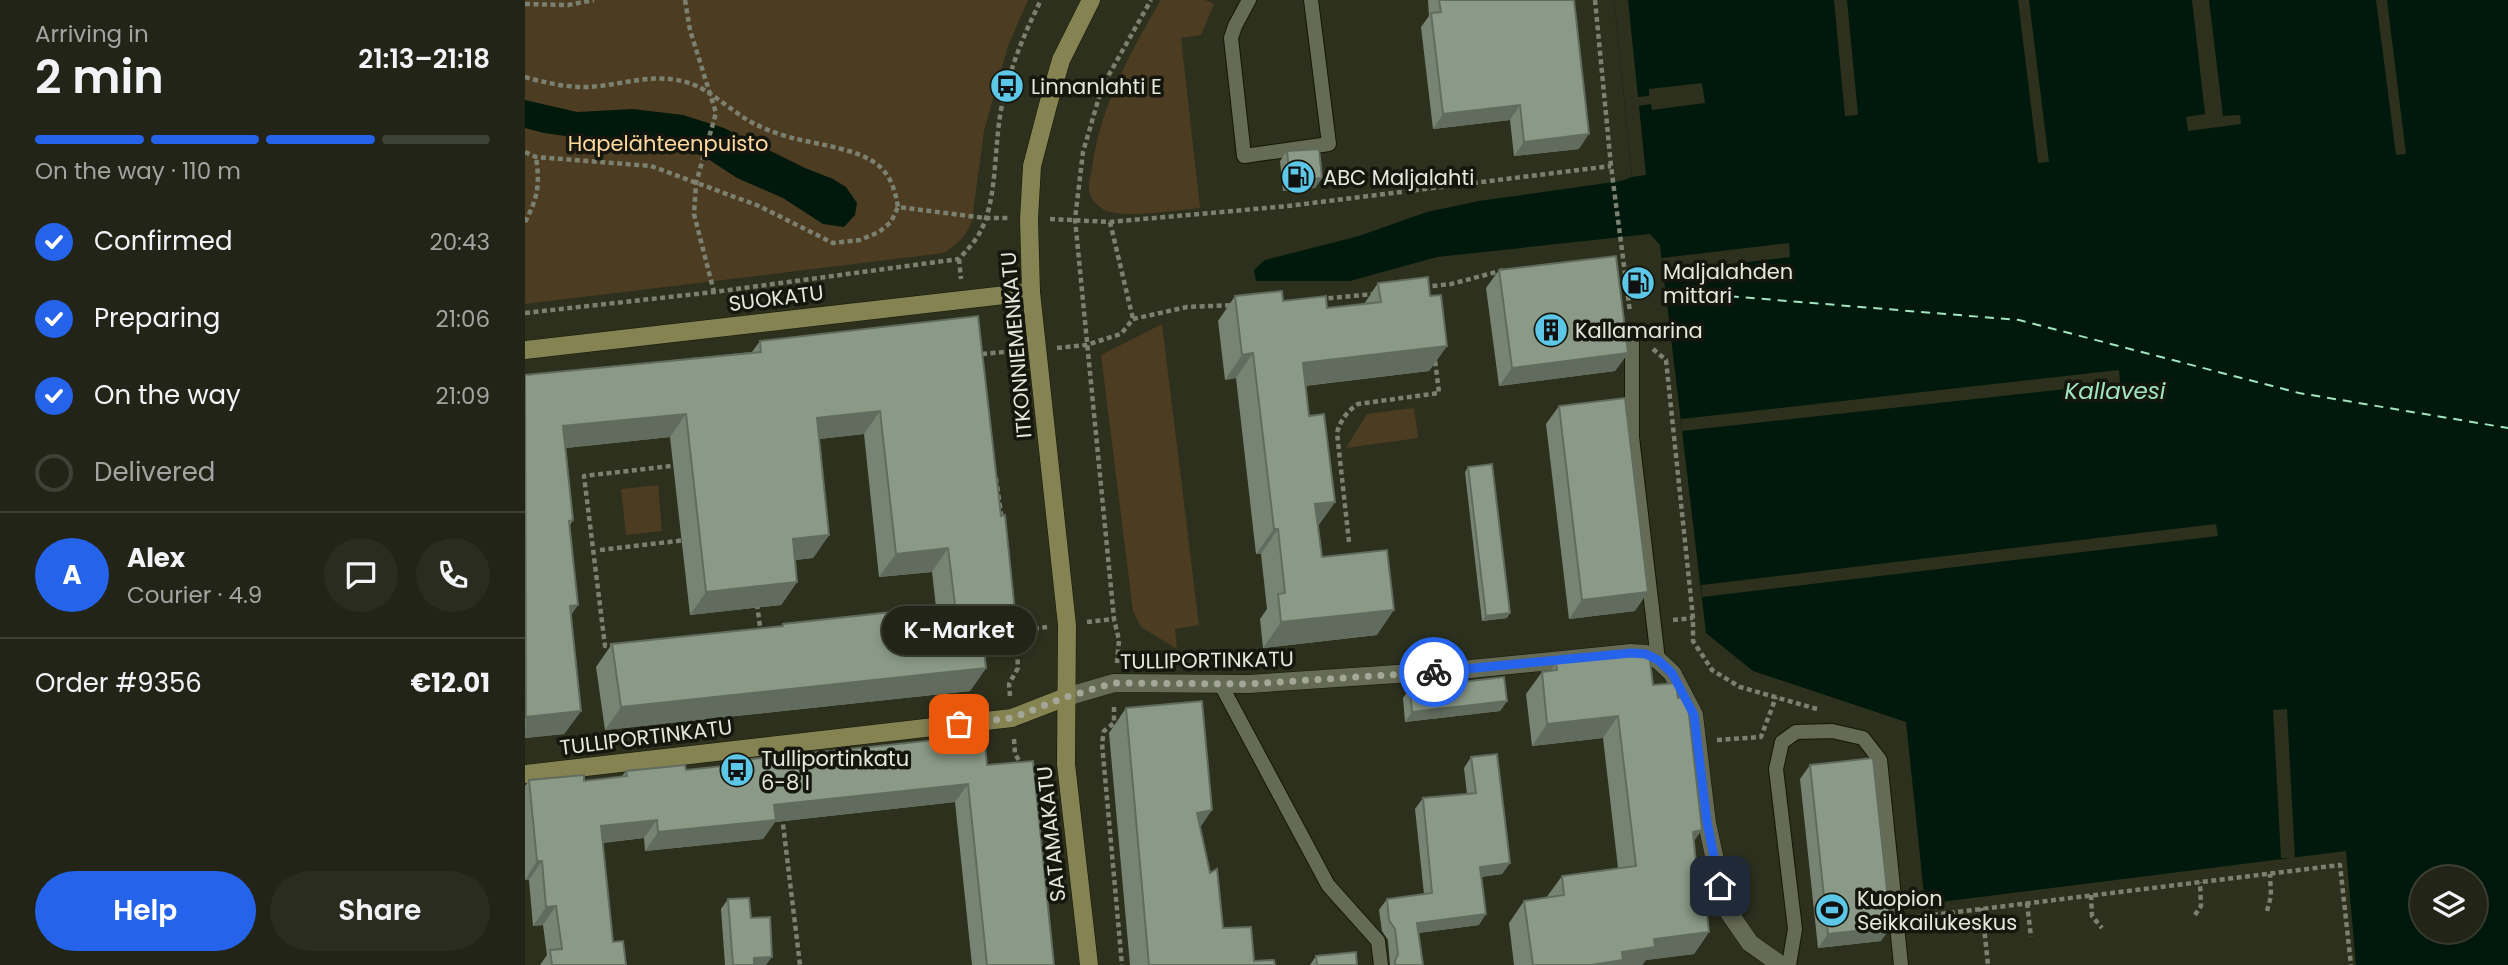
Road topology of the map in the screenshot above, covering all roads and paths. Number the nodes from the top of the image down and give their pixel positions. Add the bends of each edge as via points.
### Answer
1 (594, 0) edge
2 (685, 0) edge
3 (1041, 0) edge
4 (1091, 0) edge
5 (1151, 0) edge
6 (1249, 0) edge
7 (1311, 0) edge
8 (1595, 0) edge
9 (525, 4) edge
10 (525, 77) edge
11 (712, 97) junction
12 (525, 152) edge
13 (536, 157) junction
14 (1611, 166) junction
15 (696, 183) junction
16 (898, 206) junction
17 (985, 218) junction
18 (1075, 219) junction
19 (525, 222) edge
20 (1110, 222) junction
21 (1610, 260) edge
22 (1624, 261) junction
23 (1513, 269) edge
24 (1426, 287) junction
25 (1413, 289) edge
26 (714, 292) junction
27 (1031, 292) junction
28 (1387, 292) edge
29 (1318, 299) edge
30 (1427, 300) edge
31 (1240, 305) edge
32 (525, 313) edge
33 (1133, 319) junction
34 (1632, 331) junction
35 (980, 343) edge
36 (1086, 345) junction
37 (525, 350) edge
38 (1434, 353) edge
39 (983, 367) edge
40 (671, 466) dead end
41 (996, 473) edge
42 (1003, 526) edge
43 (694, 540) edge
44 (1349, 542) dead end
45 (600, 550) dead end
46 (757, 599) edge
47 (1013, 607) edge
48 (762, 638) edge
49 (1119, 640) dead end
50 (618, 645) edge
51 (1652, 657) junction
52 (1009, 684) dead end
53 (1220, 685) junction
54 (1066, 697) junction
55 (1776, 697) junction
56 (1828, 713) dead end
57 (1114, 723) dead end
58 (1697, 741) junction
59 (1015, 754) dead end
60 (525, 774) edge
61 (1028, 774) edge
62 (781, 807) edge
63 (2270, 873) junction
64 (2200, 882) junction
65 (2091, 895) junction
66 (2027, 903) junction
67 (1914, 904) dead end
68 (1982, 908) junction
69 (2267, 911) dead end
70 (2195, 915) dead end
71 (2102, 928) dead end
72 (2031, 937) dead end
73 (800, 965) edge
74 (1089, 965) edge
75 (1122, 965) edge
76 (1381, 965) edge
77 (1781, 965) edge
78 (1789, 965) edge
79 (1901, 965) edge
80 (1988, 965) edge
81 (2351, 965) edge

1 - 9 path
2 - 11 path
3 - 17 path via 1002,103
4 - 27 street, ITKONNIEMENKATU via 1061,60 1032,166
5 - 18 path via 1102,87 1083,152
6 - 7 lane via 1231,38 1244,156 1329,144
8 - 14 path
10 - 11 path via 581,87 661,79 690,83
11 - 15 path via 716,113
11 - 16 path via 755,124 875,162 887,173
12 - 13 path
13 - 15 path via 651,166
13 - 19 path via 537,198
14 - 20 path via 1288,206
14 - 22 path
15 - 16 path via 758,206 834,243 879,232 891,222
15 - 26 path via 694,214
16 - 17 path
17 - 26 path via 981,232 959,259
18 - 20 path
18 - 36 path
20 - 33 path
21 - 22 path
22 - 34 path
23 - 24 path
24 - 25 path
24 - 30 path
26 - 32 path
27 - 37 street, SUOKATU
27 - 54 street, ITKONNIEMENKATU via 1067,625
28 - 29 path
31 - 33 path via 1187,307
33 - 36 path via 1121,334
34 - 51 lane via 1632,437
34 - 55 path via 1666,360 1693,641 1712,670 1740,687
35 - 39 path
36 - 49 path
38 - 44 path via 1439,393 1358,404 1339,425 1336,433
40 - 50 path via 584,476 605,646
41 - 42 path
43 - 45 path
46 - 48 path
47 - 52 path via 1019,668
51 - 53 street, TULLIPORTINKATU via 1631,653
51 - 58 street via 1672,673 1694,715
53 - 54 street, TULLIPORTINKATU via 1114,683
53 - 76 lane via 1328,886 1378,942
54 - 60 street, TULLIPORTINKATU via 1012,718
54 - 74 street, SATAMAKATU via 1066,764
55 - 56 path
55 - 58 path via 1762,737
57 - 75 path via 1104,731 1102,743
58 - 77 street via 1707,822 1725,907 1750,943
59 - 61 path
62 - 73 path
63 - 64 path
63 - 69 path
63 - 81 path via 2340,865
64 - 65 path
64 - 70 path via 2201,906
65 - 66 path
65 - 71 path via 2092,916
66 - 68 path
66 - 72 path
67 - 68 path via 1916,917
68 - 80 path
78 - 79 lane via 1795,929 1776,769 1782,742 1796,732 1832,731 1863,738 1880,760

